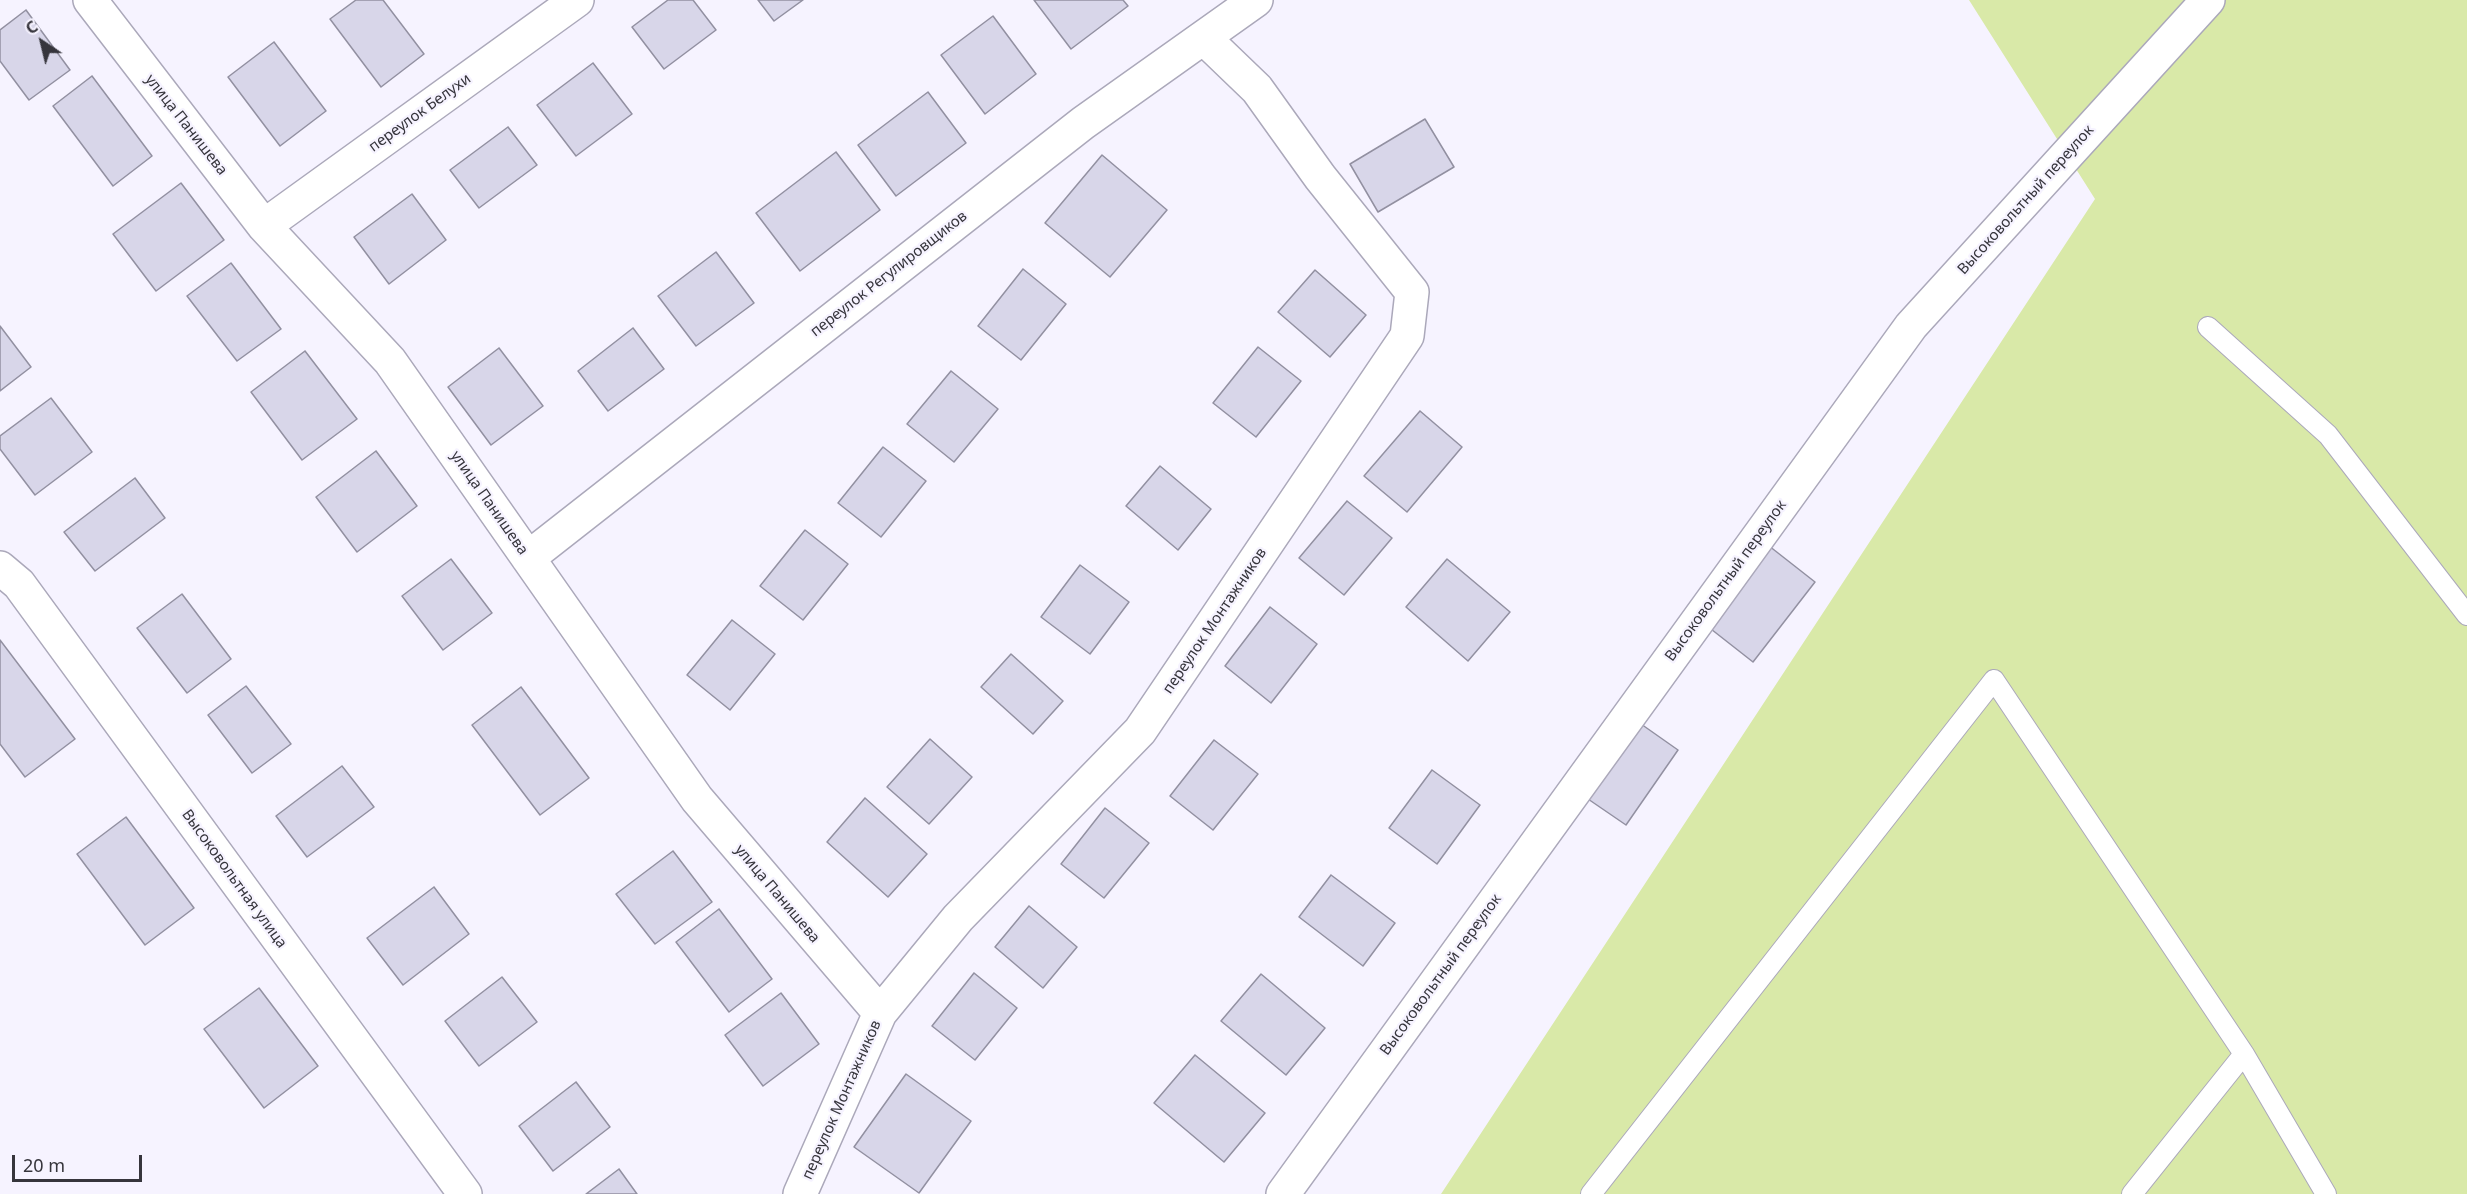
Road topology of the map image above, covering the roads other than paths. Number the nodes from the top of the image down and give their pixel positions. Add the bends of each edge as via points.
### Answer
1 (90, 0) edge
2 (577, 0) edge
3 (1256, 0) edge
4 (2208, 0) edge
5 (1205, 39) junction
6 (264, 226) junction
7 (2208, 327) dead end
8 (528, 558) junction
9 (0, 568) edge
10 (2467, 615) edge
11 (880, 1013) junction
12 (2244, 1054) junction
13 (465, 1194) edge
14 (800, 1194) edge
15 (1282, 1194) edge
16 (1591, 1194) edge
17 (2132, 1194) edge
18 (2326, 1194) edge

1 - 6 street, улица Панишева
2 - 6 street, переулок Белухи
3 - 5 street, переулок Регулировщиков
4 - 15 street, Высоковольтный переулок via 1911,326
5 - 8 street, переулок Регулировщиков via 1083,123
5 - 11 street, переулок Монтажников via 1257,89 1320,177 1412,291 1407,336 1140,731 958,918
6 - 8 street, улица Панишева via 390,361
7 - 10 lane via 2328,435
8 - 11 street, улица Панишева via 697,799
9 - 13 street, Высоковольтная улица via 26,594
11 - 14 street, переулок Монтажников
12 - 16 lane via 1994,680
12 - 17 lane
12 - 18 lane

